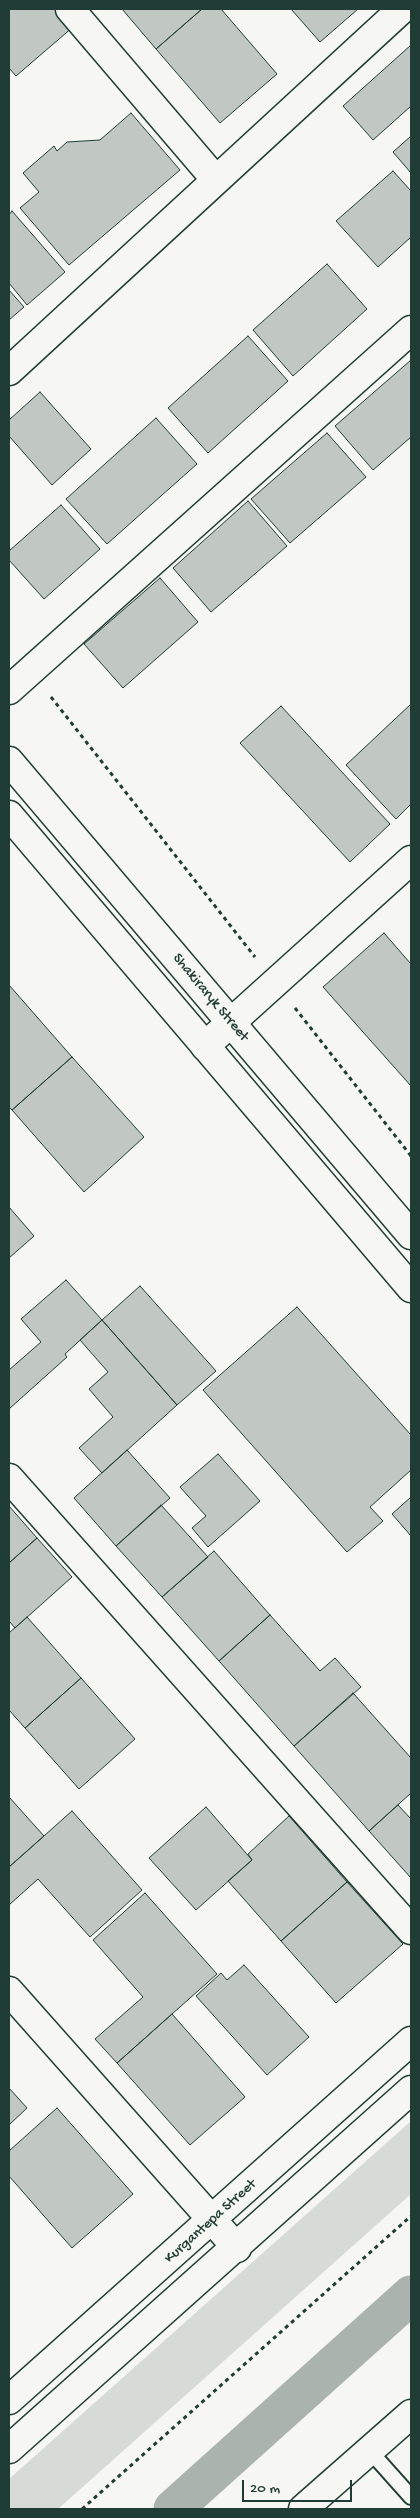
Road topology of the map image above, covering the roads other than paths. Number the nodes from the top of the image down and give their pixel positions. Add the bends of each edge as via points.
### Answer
1 (70, 9) edge
2 (402, 9) edge
3 (216, 180) junction
4 (411, 330) edge
5 (9, 371) edge
6 (9, 690) edge
7 (9, 761) edge
8 (9, 815) edge
9 (411, 860) edge
10 (230, 1022) junction
11 (205, 1046) junction
12 (411, 1235) edge
13 (411, 1288) edge
14 (9, 1478) edge
15 (411, 1930) edge
16 (9, 1991) edge
17 (411, 2042) edge
18 (411, 2090) edge
19 (213, 2220) junction
20 (237, 2248) junction
21 (9, 2400) edge
22 (411, 2414) edge
23 (9, 2449) edge
24 (370, 2451) junction
25 (411, 2497) edge
26 (303, 2509) edge

1 - 3 street
2 - 3 street
3 - 5 street
4 - 6 street
7 - 10 street, Shakiraryk Street
8 - 11 street
9 - 10 street
10 - 11 street
10 - 12 street, Shakiraryk Street
11 - 13 street
14 - 15 street
16 - 19 street
17 - 19 street, Kurgantepa Street
18 - 20 street
19 - 20 street
19 - 21 street, Kurgantepa Street
20 - 23 street
22 - 24 street
24 - 25 lane
24 - 26 street

